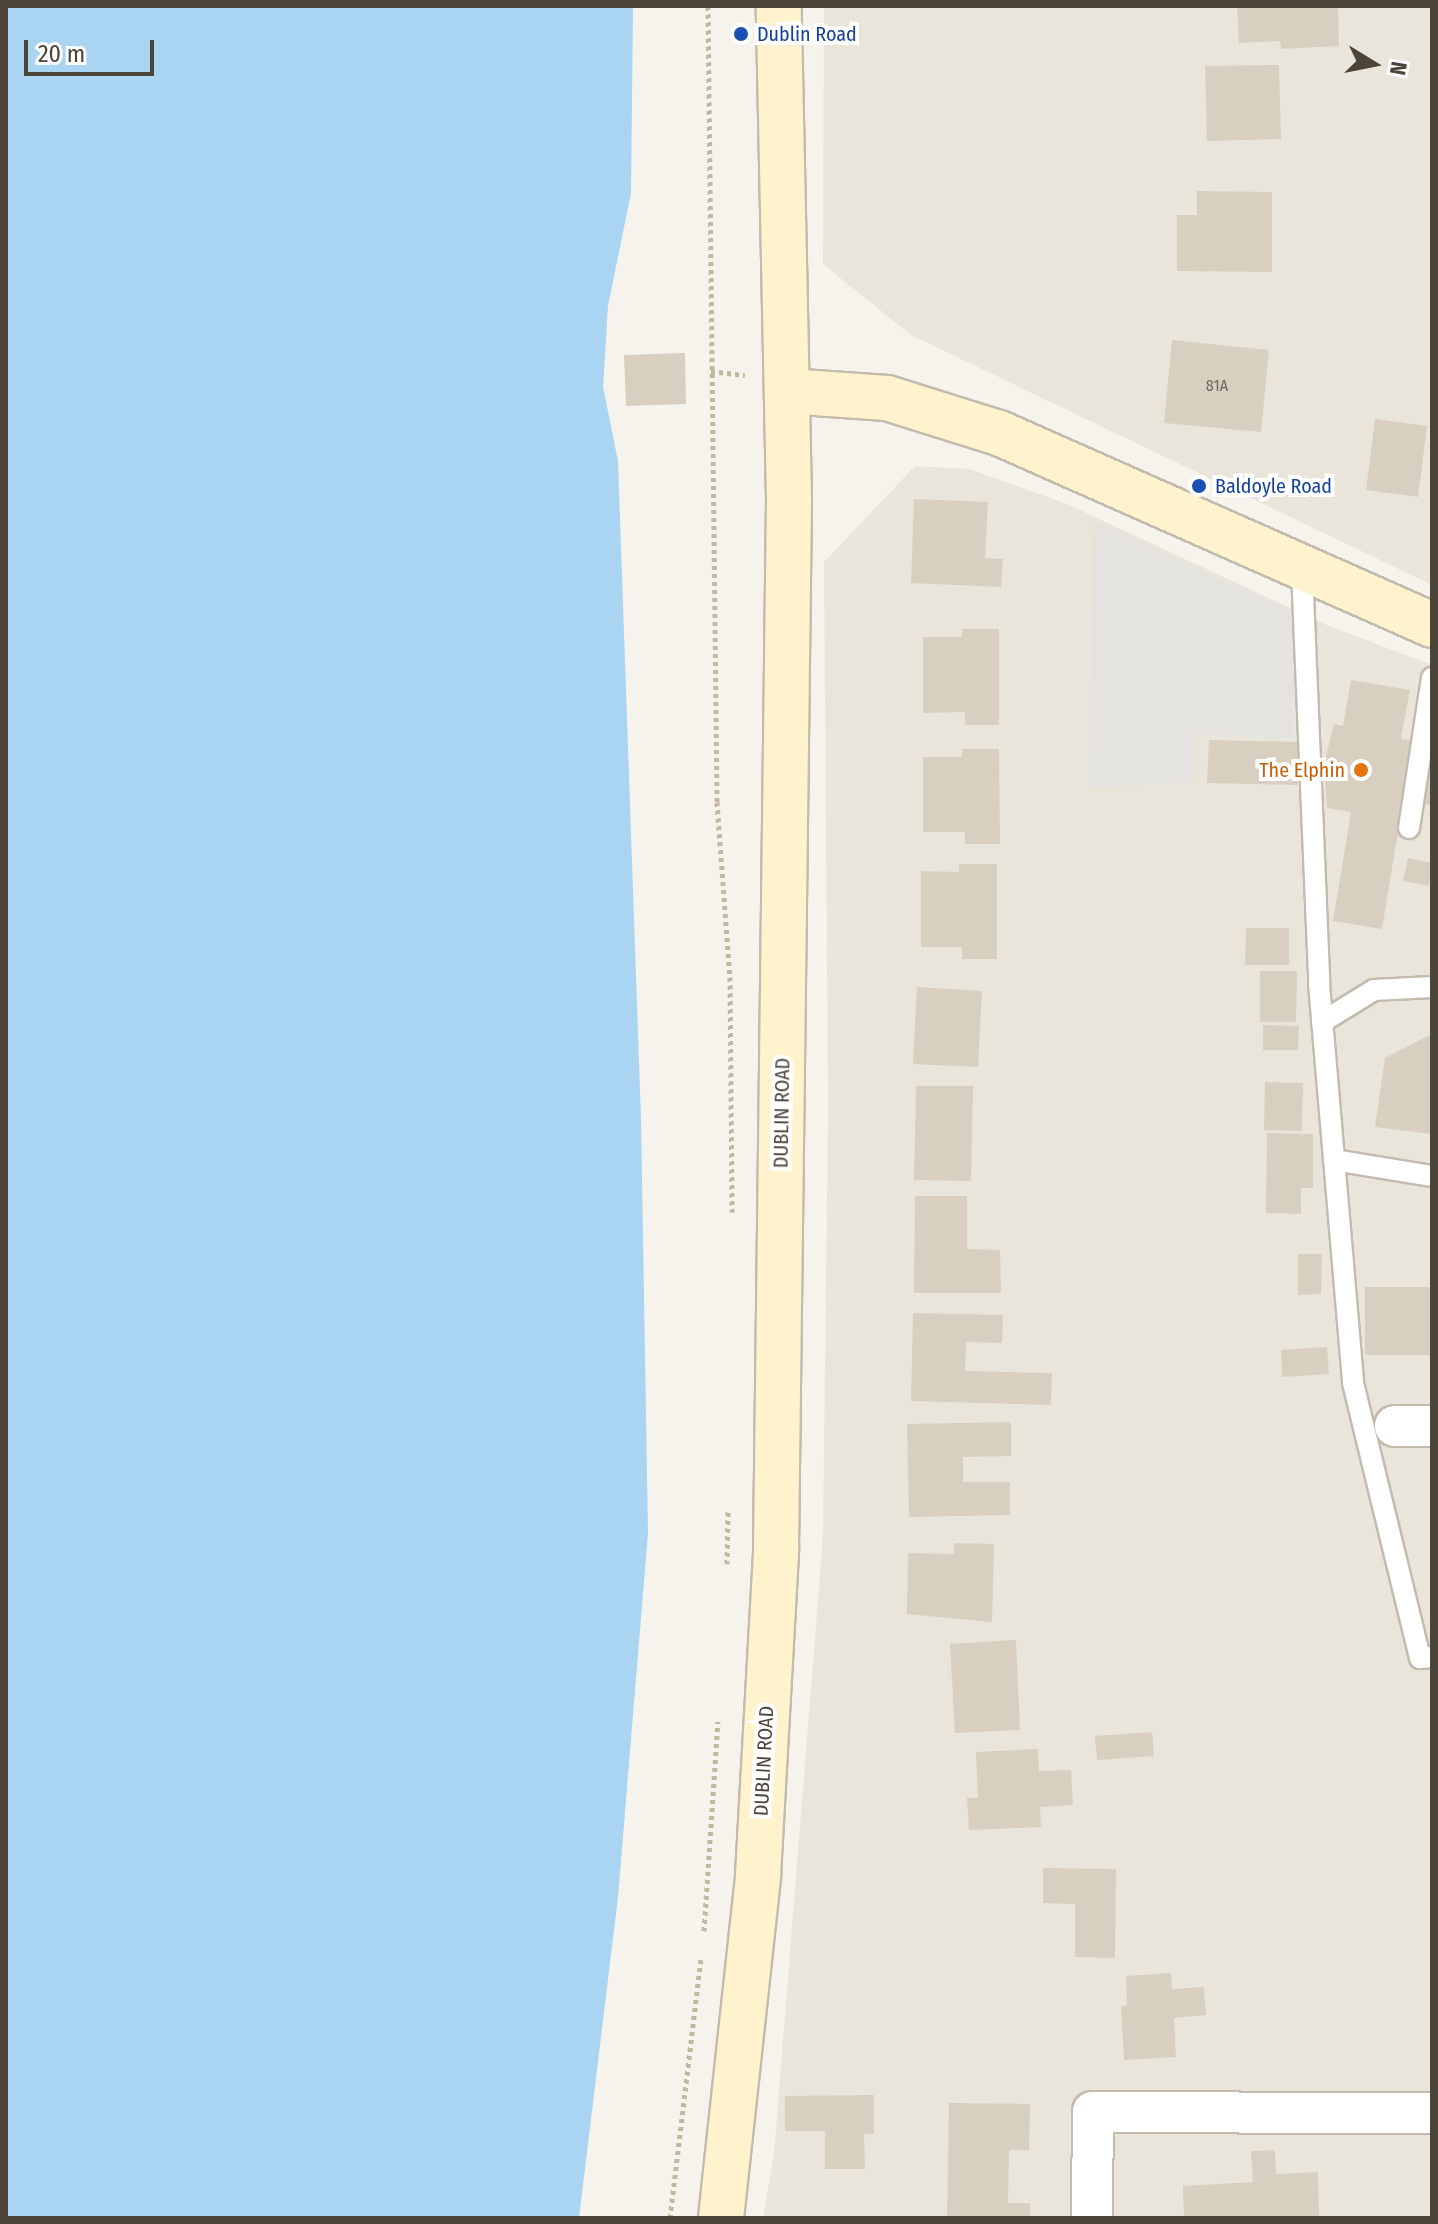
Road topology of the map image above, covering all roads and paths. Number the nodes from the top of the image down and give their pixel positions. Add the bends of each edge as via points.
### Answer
1 (708, 6) edge
2 (779, 6) edge
3 (787, 391) junction
4 (1302, 570) junction
5 (1432, 625) edge
6 (1432, 678) edge
7 (1409, 828) dead end
8 (1432, 987) edge
9 (1322, 1022) junction
10 (1334, 1160) junction
11 (1432, 1176) edge
12 (732, 1224) dead end
13 (729, 1505) dead end
14 (727, 1567) dead end
15 (1432, 1657) edge
16 (719, 1709) dead end
17 (1432, 2113) edge
18 (670, 2218) edge
19 (721, 2218) edge
20 (1092, 2218) edge

1 - 12 path via 717,802 730,977
2 - 3 main road, DUBLIN ROAD
3 - 4 main road via 887,398 971,423 1076,463
3 - 19 main road, DUBLIN ROAD via 776,1549 758,1875
4 - 5 main road
4 - 9 lane
6 - 7 lane
8 - 9 lane via 1374,990
9 - 10 lane
10 - 11 lane
10 - 15 lane via 1353,1383 1420,1658
13 - 14 path
16 - 18 path via 704,1932
17 - 20 street via 1093,2112

